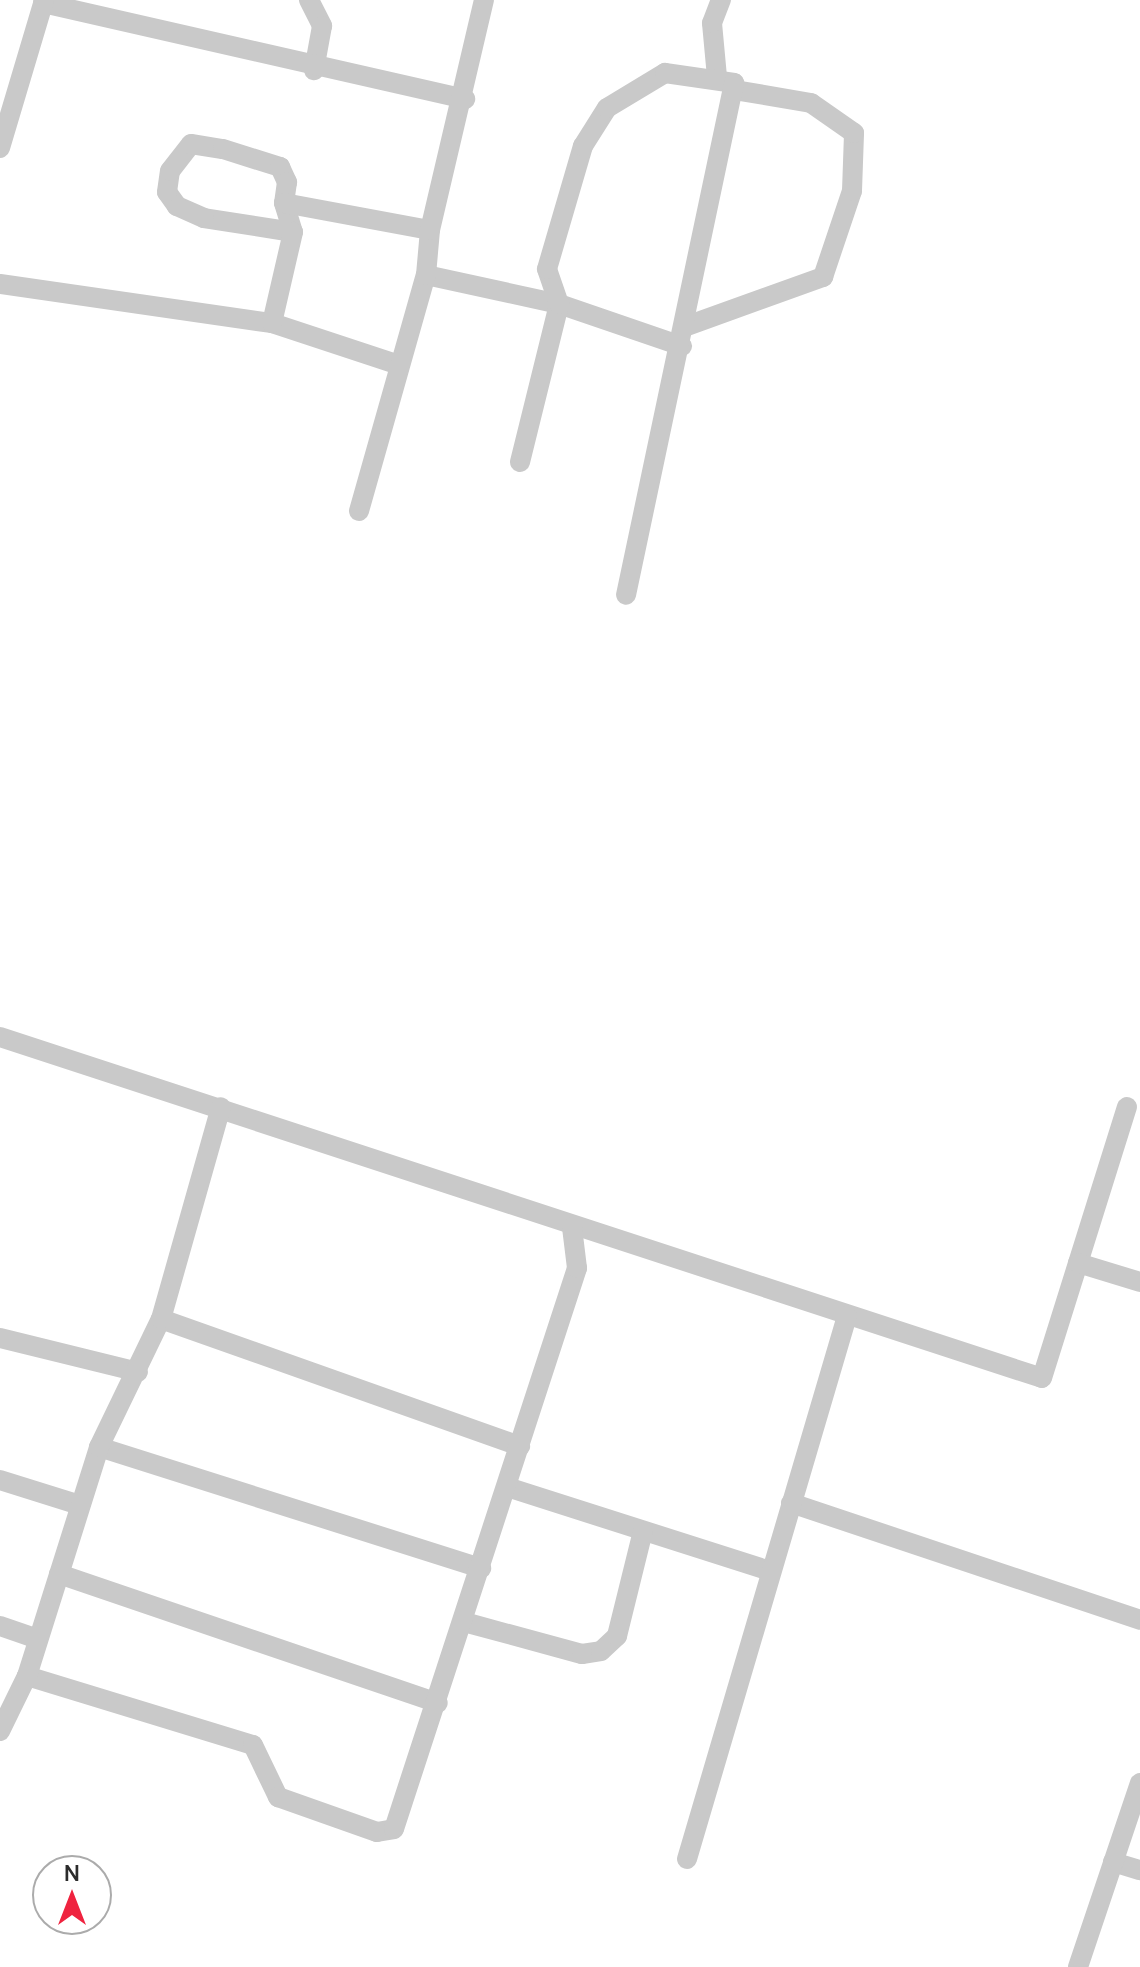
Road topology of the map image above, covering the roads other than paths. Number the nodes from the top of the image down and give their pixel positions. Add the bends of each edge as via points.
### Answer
1 (309, 0) edge
2 (484, 0) edge
3 (721, 0) edge
4 (44, 1) edge
5 (314, 70) junction
6 (717, 77) junction
7 (735, 90) junction
8 (465, 99) junction
9 (0, 148) edge
10 (284, 203) junction
11 (430, 230) junction
12 (293, 232) junction
13 (426, 275) junction
14 (0, 284) edge
15 (559, 304) junction
16 (272, 323) junction
17 (683, 336) junction
18 (399, 365) junction
19 (520, 462) dead end
20 (359, 511) dead end
21 (626, 595) dead end
22 (0, 1037) edge
23 (221, 1107) junction
24 (1127, 1107) dead end
25 (572, 1227) junction
26 (1078, 1263) junction
27 (1140, 1282) edge
28 (847, 1316) junction
29 (161, 1319) junction
30 (0, 1338) edge
31 (138, 1372) junction
32 (520, 1446) junction
33 (99, 1447) junction
34 (0, 1480) edge
35 (507, 1487) junction
36 (791, 1503) junction
37 (80, 1505) junction
38 (643, 1531) junction
39 (481, 1568) junction
40 (770, 1571) junction
41 (59, 1574) junction
42 (1140, 1620) edge
43 (464, 1622) junction
44 (0, 1626) edge
45 (38, 1639) junction
46 (27, 1676) junction
47 (438, 1703) junction
48 (0, 1731) edge
49 (1140, 1783) edge
50 (687, 1859) dead end
51 (1113, 1862) junction
52 (1140, 1870) edge
53 (1078, 1967) edge

1 - 5 street via 322,26
2 - 8 street
3 - 6 street via 712,23
4 - 5 street
4 - 9 street
5 - 8 street
6 - 7 street
6 - 15 street via 665,73 607,108 583,146 547,269
7 - 17 street
7 - 17 street via 811,103 854,133 849,206 823,277
8 - 11 street
10 - 11 street
10 - 12 street
10 - 12 street via 286,173 258,158 191,144 170,171 167,192 177,206 260,232
11 - 13 street
12 - 16 street
13 - 15 street
13 - 18 street
14 - 16 street
15 - 17 street
15 - 19 street
16 - 18 street
17 - 21 street
18 - 20 street
22 - 23 street
23 - 25 street
23 - 29 street
24 - 26 street
25 - 28 street
25 - 32 street via 577,1268
26 - 27 street
26 - 28 street via 1042,1378
28 - 36 street
29 - 31 street
29 - 32 street
30 - 31 street
31 - 33 street
32 - 35 street
33 - 37 street
33 - 39 street
34 - 37 street
35 - 38 street
35 - 39 street
36 - 40 street
36 - 42 street
37 - 41 street
38 - 40 street
38 - 43 street via 617,1636 601,1651 582,1654
39 - 43 street
40 - 50 street
41 - 45 street
41 - 47 street
43 - 47 street
44 - 45 street
45 - 46 street
46 - 47 street via 253,1745 278,1797 377,1832 394,1829 401,1817
46 - 48 street
49 - 51 street
51 - 52 street
51 - 53 street

